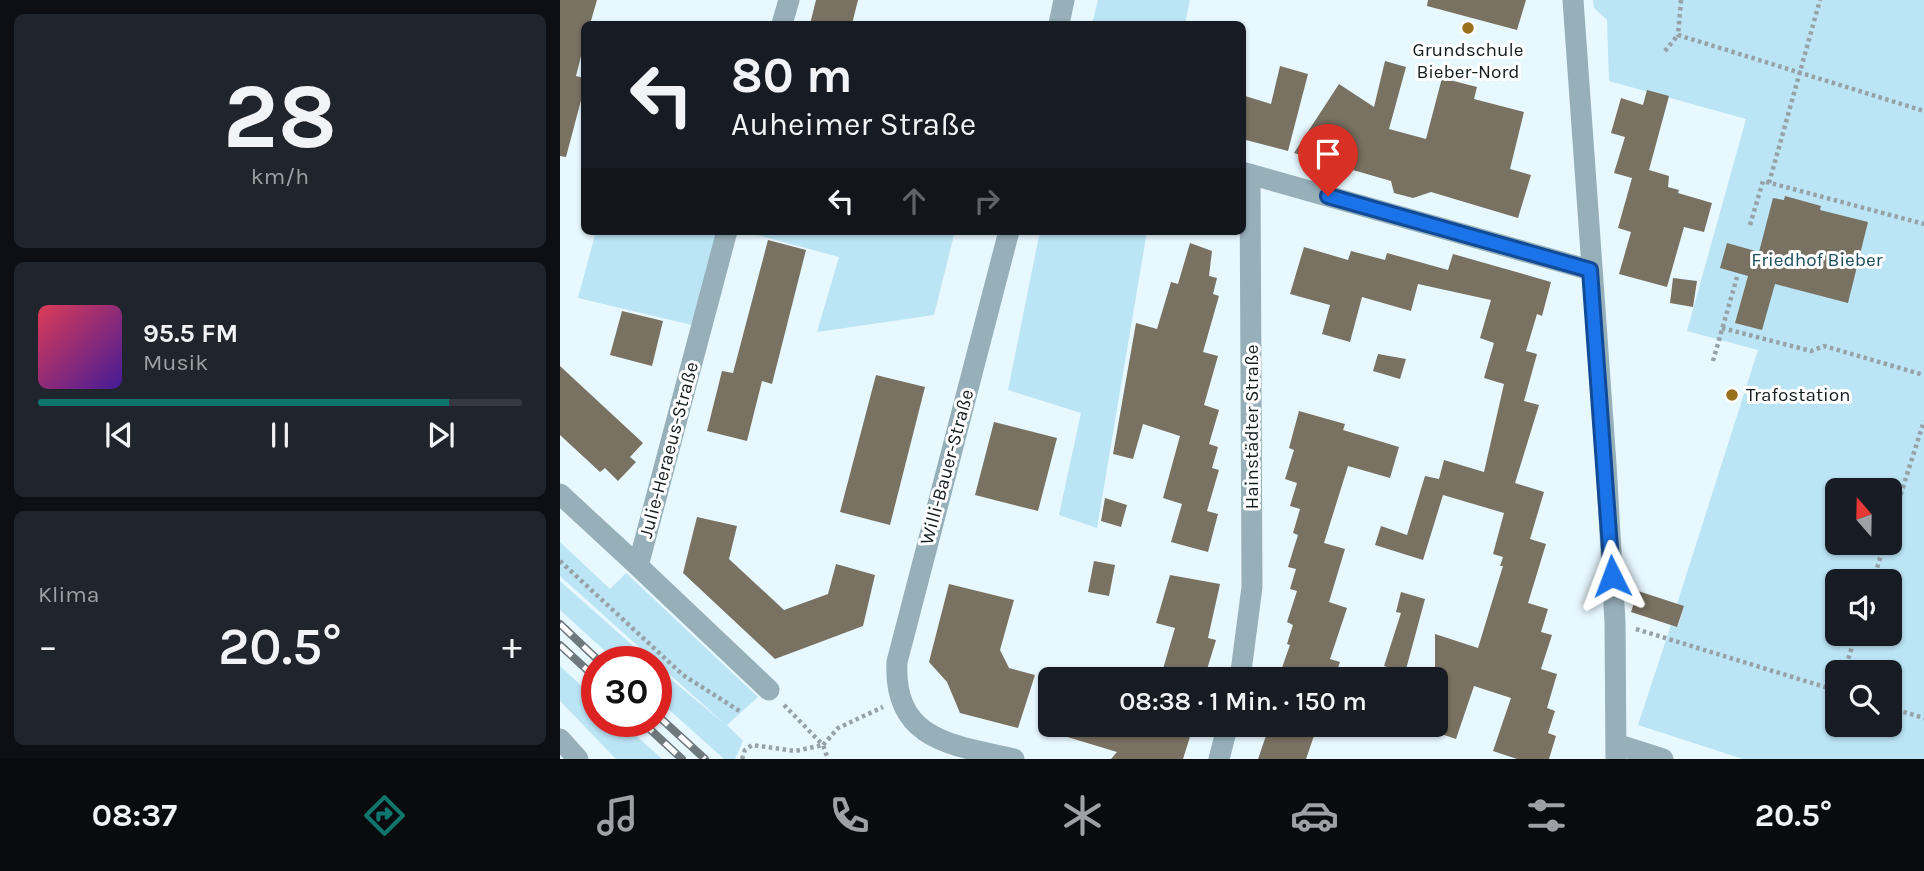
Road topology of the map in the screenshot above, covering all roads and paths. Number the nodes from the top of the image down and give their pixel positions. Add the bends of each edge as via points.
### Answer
1 (789, 0) edge
2 (1064, 0) edge
3 (1573, 0) edge
4 (1681, 0) edge
5 (1820, 0) edge
6 (783, 21) edge
7 (1060, 21) edge
8 (1678, 35) junction
9 (1665, 51) dead end
10 (1800, 72) junction
11 (1924, 111) edge
12 (1246, 173) edge
13 (1769, 183) junction
14 (1924, 224) edge
15 (1750, 225) dead end
16 (726, 235) edge
17 (1008, 235) edge
18 (1590, 270) junction
19 (1737, 277) dead end
20 (1722, 328) junction
21 (1713, 361) dead end
22 (1924, 375) edge
23 (1924, 421) edge
24 (1902, 490) edge
25 (560, 494) edge
26 (560, 561) edge
27 (638, 566) junction
28 (1615, 622) junction
29 (1242, 667) edge
30 (1825, 687) edge
31 (769, 690) joint
32 (903, 704) junction
33 (741, 712) dead end
34 (1902, 712) edge
35 (1924, 718) edge
36 (1225, 737) edge
37 (560, 739) edge
38 (823, 745) junction
39 (1616, 752) edge
40 (578, 759) edge
41 (742, 759) edge
42 (828, 759) edge
43 (1014, 759) edge
44 (1219, 759) edge
45 (1663, 759) edge

1 - 6 street
2 - 7 street
3 - 18 street
4 - 8 path
5 - 10 path
8 - 9 path
8 - 10 path
10 - 11 path
10 - 13 path
12 - 18 street
12 - 29 street, Hainstädter Straße via 1252,587
13 - 14 path
13 - 15 path via 1763,181
16 - 27 street, Julie-Heraeus-Straße
17 - 32 street, Willi-Bauer-Straße via 897,662
18 - 28 street
19 - 20 path
20 - 21 path
20 - 22 path via 1811,351 1824,345
23 - 24 path
25 - 27 street, Julie-Heraeus-Straße
26 - 33 path via 683,675
27 - 31 street
28 - 30 path
28 - 39 street
31 - 38 path
32 - 38 path via 882,707 838,728
32 - 43 street via 917,728 930,737
34 - 35 path
36 - 44 street
37 - 40 street
38 - 41 path via 795,751 752,745 744,750
38 - 42 path
39 - 45 street

